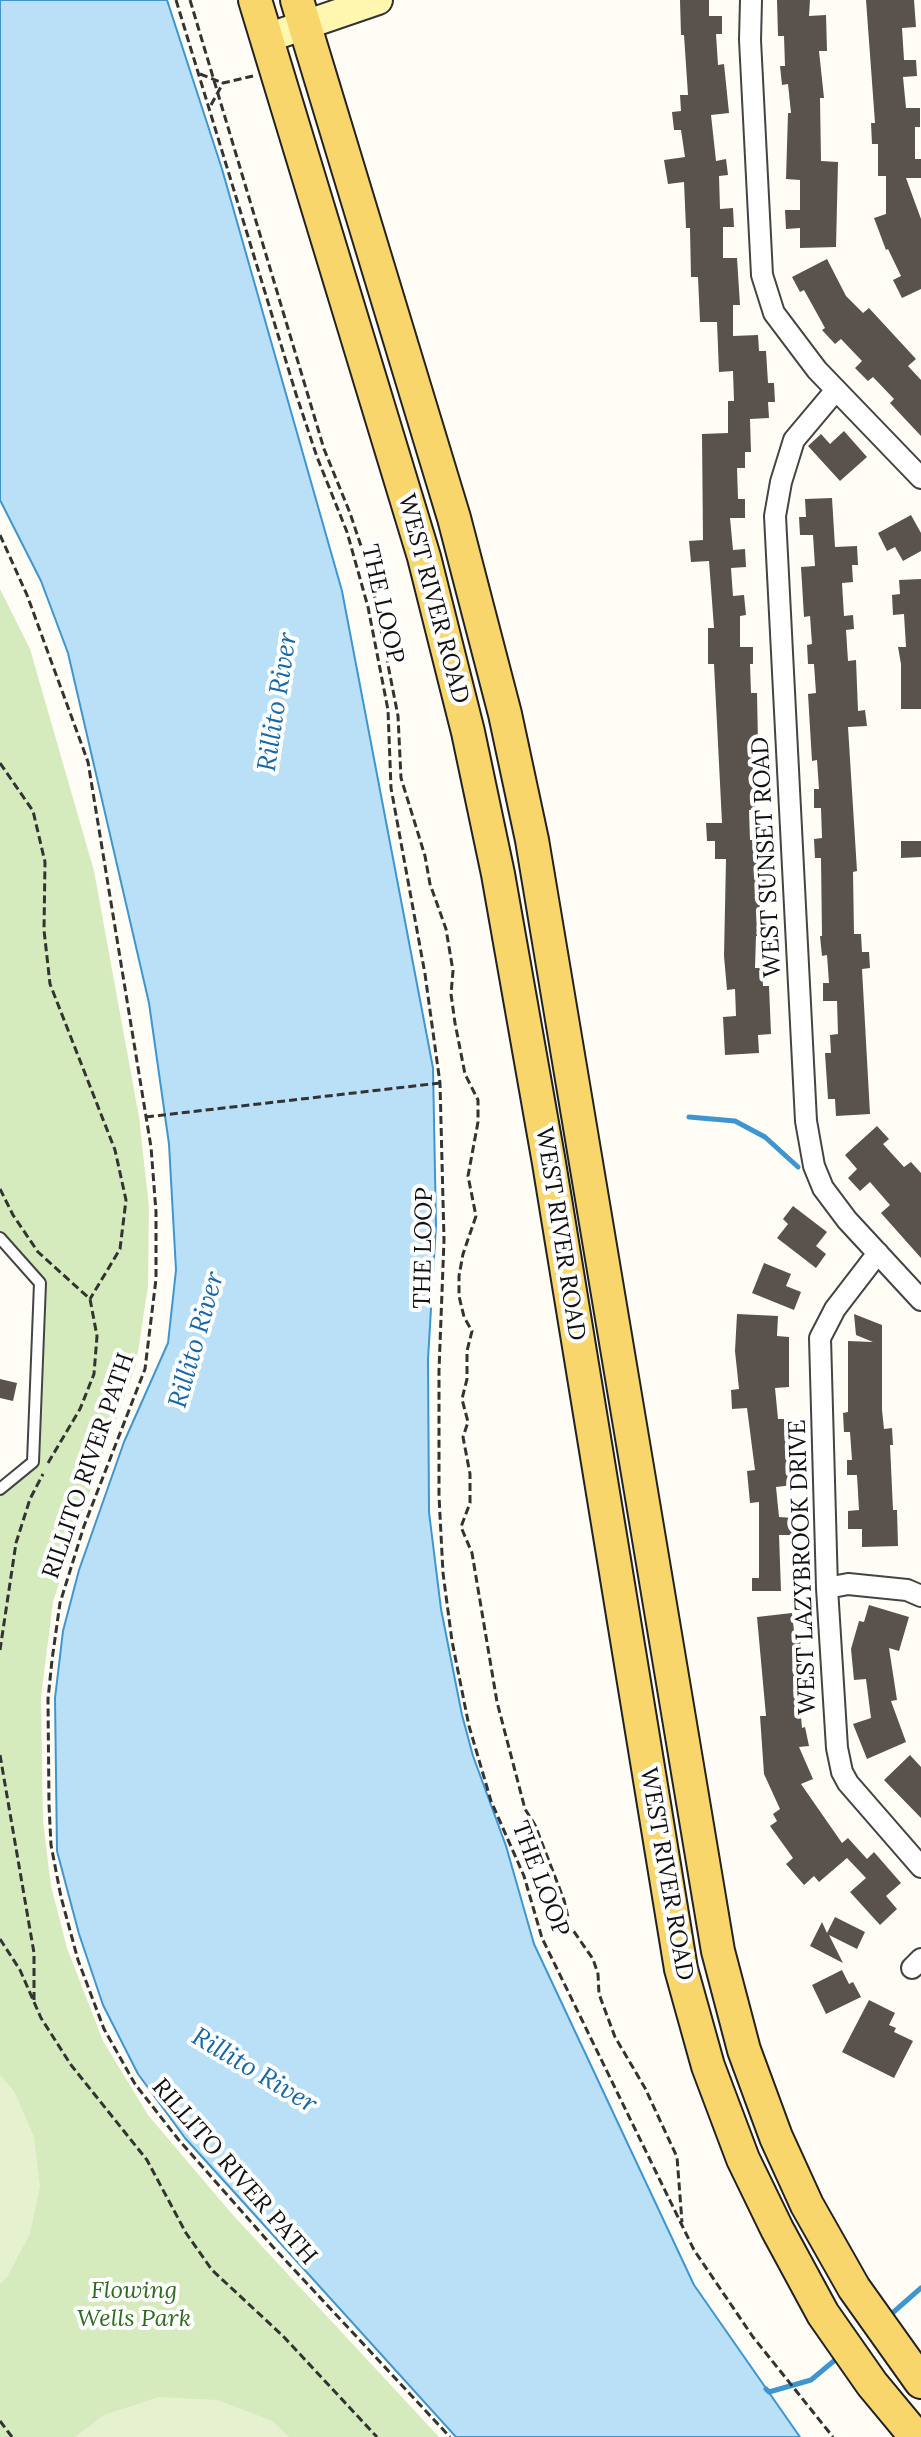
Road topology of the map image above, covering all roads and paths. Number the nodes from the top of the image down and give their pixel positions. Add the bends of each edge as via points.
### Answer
1 (176, 0) edge
2 (190, 0) edge
3 (255, 0) edge
4 (378, 0) edge
5 (751, 0) edge
6 (301, 13) edge
7 (267, 38) junction
8 (199, 73) junction
9 (257, 75) dead end
10 (212, 78) junction
11 (223, 83) junction
12 (217, 94) junction
13 (210, 108) junction
14 (836, 390) junction
15 (921, 478) edge
16 (0, 535) edge
17 (0, 763) edge
18 (440, 1083) junction
19 (146, 1117) junction
20 (0, 1238) edge
21 (878, 1253) junction
22 (90, 1299) dead end
23 (921, 1300) edge
24 (620, 1370) junction
25 (583, 1374) junction
26 (0, 1489) edge
27 (827, 1588) junction
28 (921, 1596) edge
29 (0, 1755) edge
30 (921, 1867) edge
31 (0, 1939) edge
32 (34, 2001) junction
33 (682, 2226) junction
34 (912, 2369) edge
35 (0, 2421) edge
36 (12, 2437) edge
37 (377, 2437) edge
38 (450, 2437) edge
39 (833, 2437) edge
40 (916, 2437) edge

1 - 8 path, THE LOOP
2 - 10 path
3 - 7 main road, WEST RIVER ROAD
4 - 6 street
5 - 14 street via 762,275 774,313
6 - 7 street
6 - 24 main road, WEST RIVER ROAD via 454,518 505,714 532,840
7 - 25 main road, WEST RIVER ROAD via 424,557 468,732 501,889
8 - 10 path
8 - 13 path, THE LOOP
9 - 11 path
10 - 11 path
10 - 12 path
11 - 12 path
12 - 13 path
12 - 33 path via 324,449 370,573 398,716 401,778 446,929 455,1023 465,1074 478,1100 468,1176 476,1216 459,1276 459,1296 472,1331 462,1399 468,1422 463,1437 470,1503 461,1527 472,1553 497,1702 525,1809 570,1926 593,1959 615,2037 677,2157
13 - 18 path, THE LOOP via 296,394 347,532 368,607 388,710 391,788
14 - 15 street
14 - 21 street, WEST SUNSET ROAD via 794,440 775,516 806,1121 823,1188
16 - 19 path, RILLITO RIVER PATH via 88,762
17 - 22 path via 33,811 45,862 50,984 115,1150 126,1200 120,1249
18 - 19 path
18 - 33 path, THE LOOP via 444,1240 439,1496 443,1573 469,1726 542,1938
19 - 38 path, RILLITO RIVER PATH via 156,1279 145,1369 84,1526 60,1603 52,1660 49,1805 61,1897 104,2029 135,2084 273,2247
20 - 26 lane via 40,1283 33,1462
21 - 23 street, WEST SUNSET ROAD
21 - 27 street, WEST LAZYBROOK DRIVE via 820,1338
24 - 25 main road
24 - 34 main road, WEST RIVER ROAD via 722,1965 744,2050 807,2205 854,2288
25 - 40 main road, WEST RIVER ROAD via 681,1969 708,2066 743,2159 823,2314
27 - 28 street via 848,1584
27 - 30 street, WEST LAZYBROOK DRIVE via 842,1772
29 - 32 path via 34,1953
31 - 32 path
32 - 37 path via 71,2065 147,2160 212,2270 283,2336
33 - 39 path, THE LOOP via 753,2337
35 - 36 path

